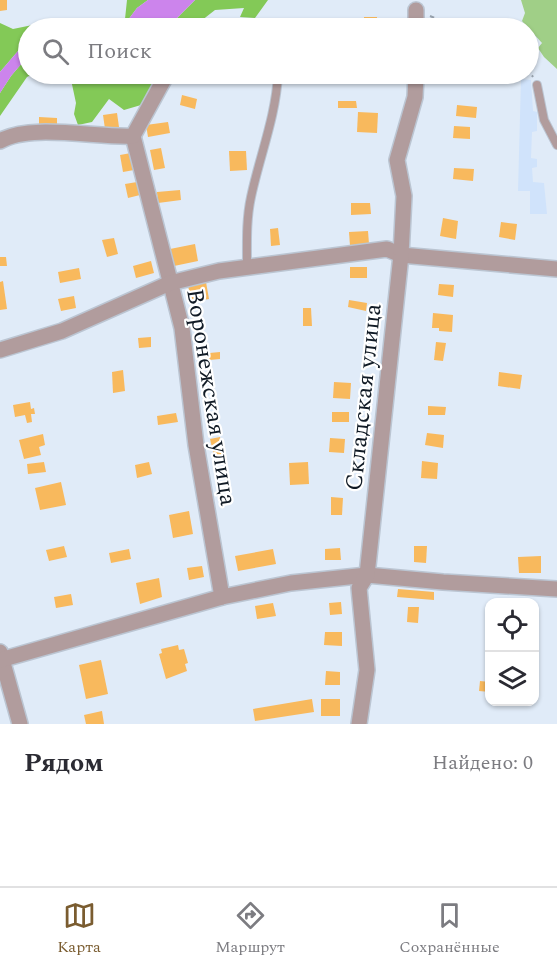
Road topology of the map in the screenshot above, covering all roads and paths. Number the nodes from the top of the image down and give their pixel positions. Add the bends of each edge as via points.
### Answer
1 (416, 10) joint
2 (416, 18) edge
3 (435, 18) edge
4 (162, 84) edge
5 (278, 84) edge
6 (416, 84) edge
7 (537, 85) dead end
8 (133, 136) junction
9 (5, 138) edge
10 (557, 146) edge
11 (401, 255) junction
12 (247, 267) junction
13 (557, 269) edge
14 (170, 283) junction
15 (0, 350) edge
16 (367, 575) junction
17 (557, 589) edge
18 (222, 597) junction
19 (1, 657) edge
20 (20, 724) edge
21 (359, 724) edge

1 - 2 street
1 - 3 path
4 - 8 street
5 - 12 lane via 247,219
6 - 11 street, Складская улица via 397,160 404,196
7 - 10 lane via 544,120
8 - 9 street via 54,133
8 - 14 street, Воронежская улица
11 - 12 street via 387,249
11 - 13 street
11 - 16 street, Складская улица
12 - 14 street
14 - 15 street via 62,331
14 - 18 street, Воронежская улица via 182,328 196,445
16 - 17 street
16 - 18 street via 291,583
16 - 21 street, Складская улица via 359,588 367,670
18 - 19 street
19 - 20 street

